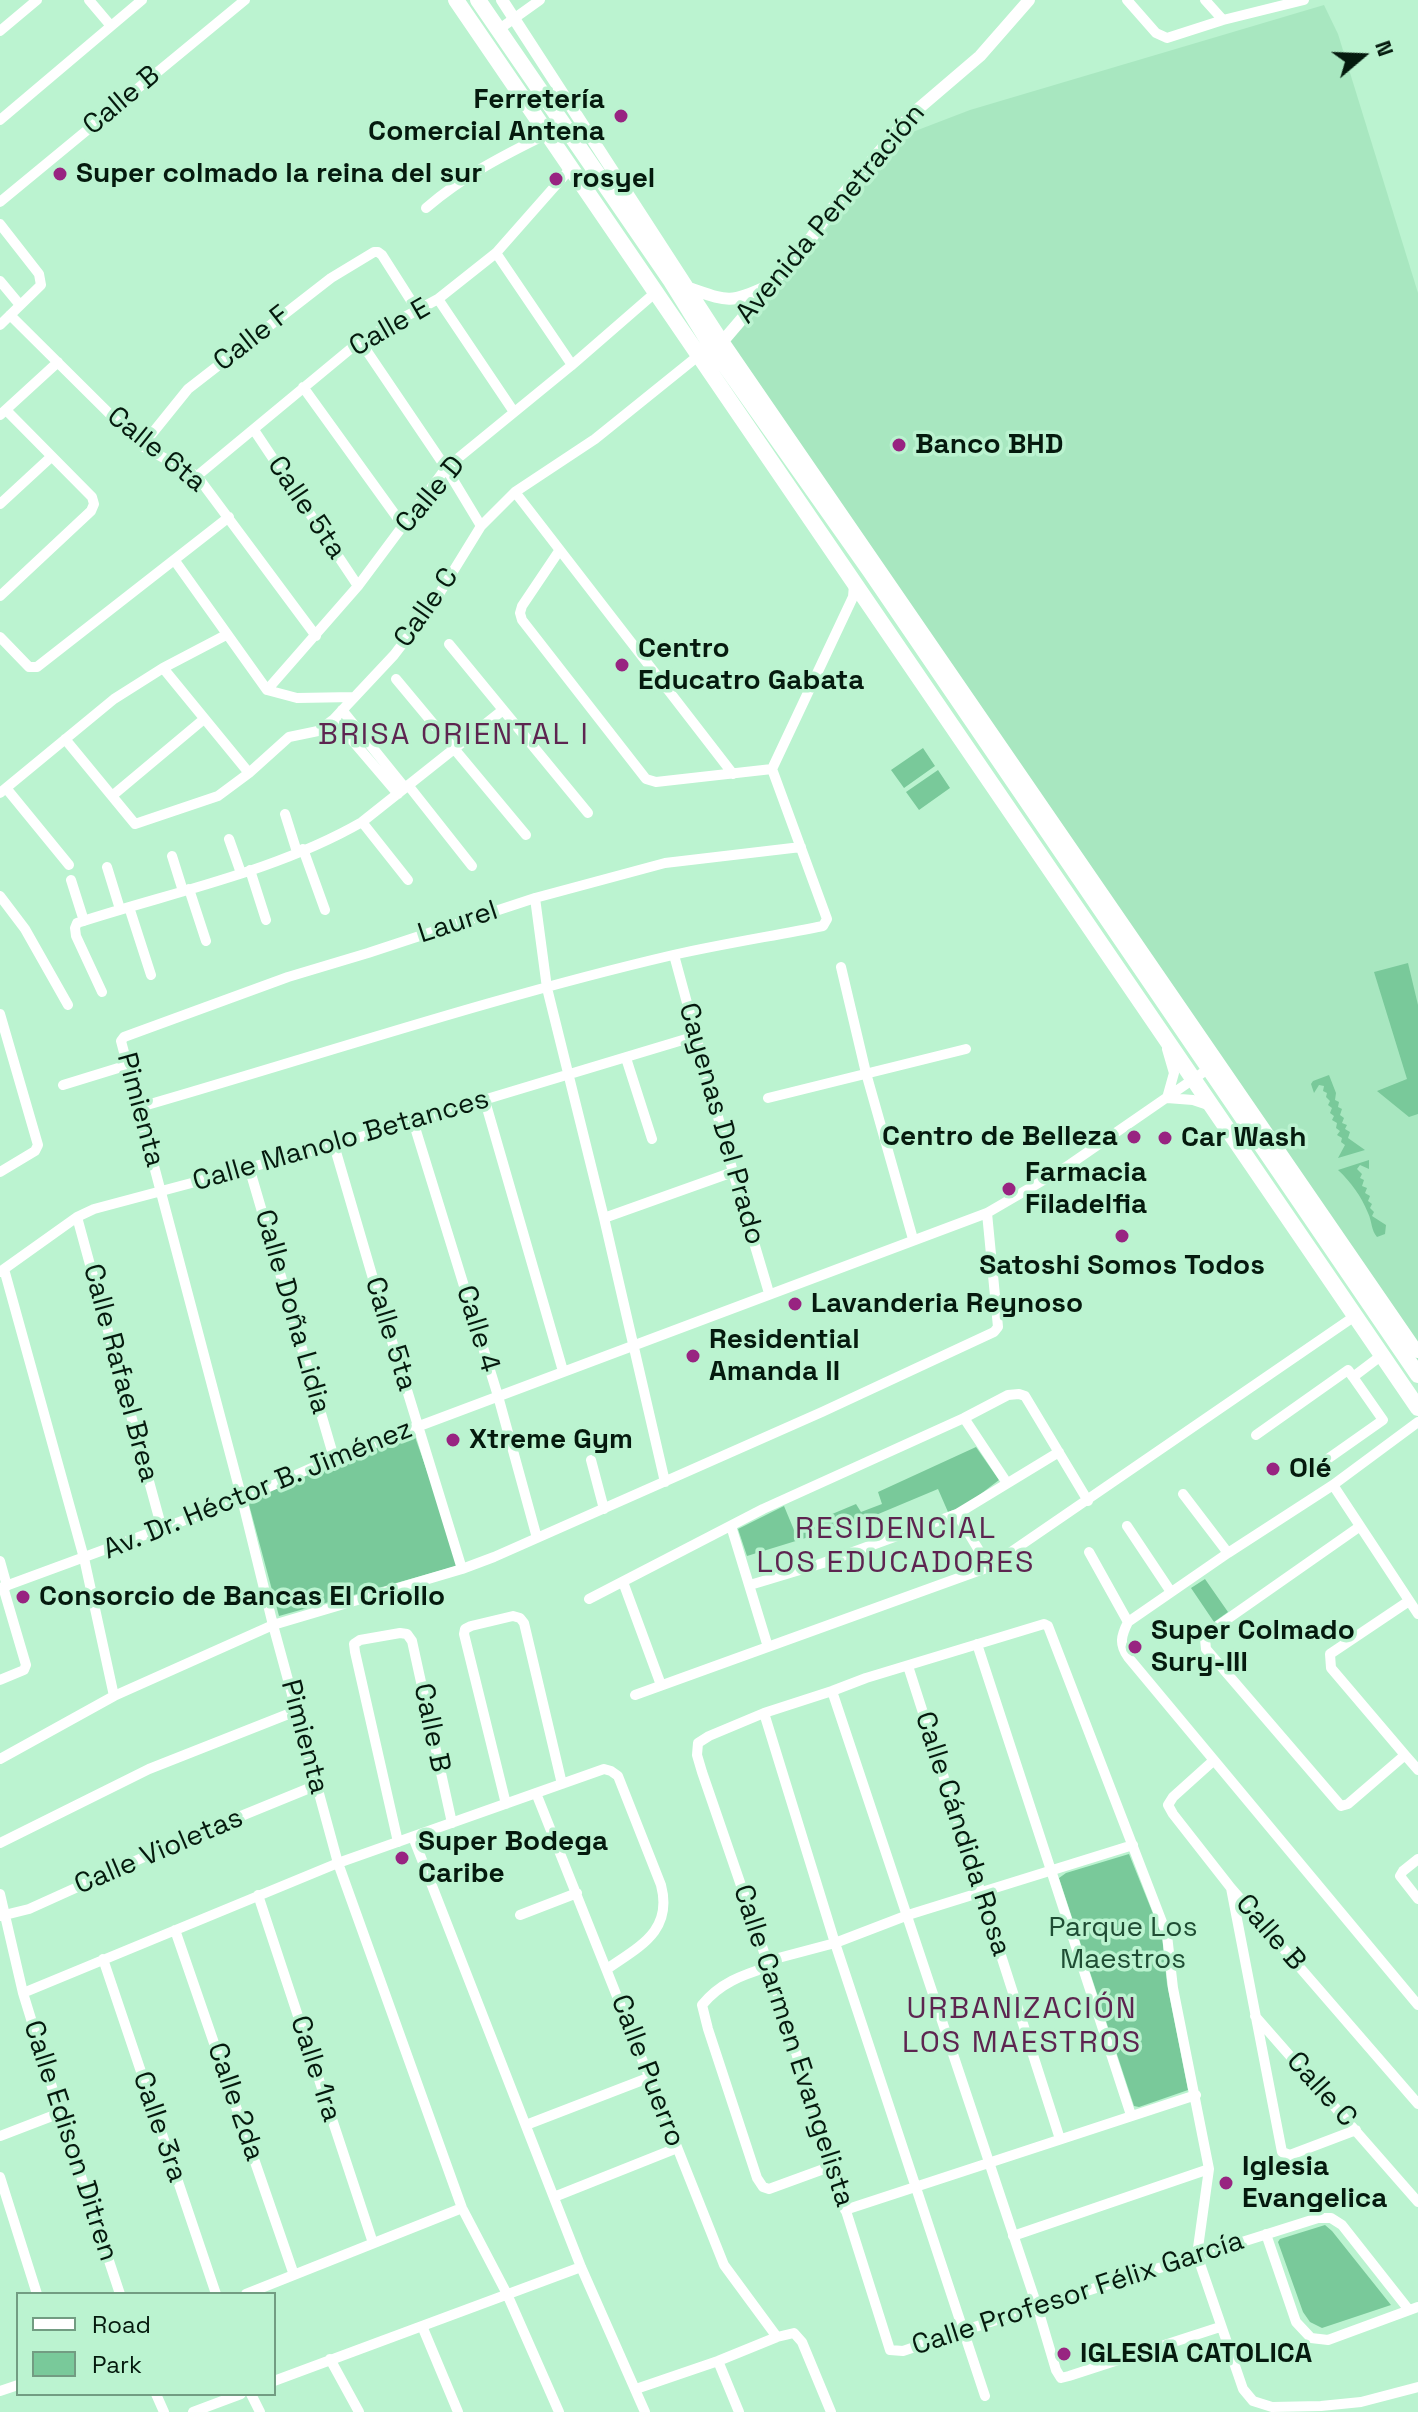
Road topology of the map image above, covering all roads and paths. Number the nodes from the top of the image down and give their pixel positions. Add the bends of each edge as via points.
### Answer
1 (37, 0) edge
2 (89, 0) edge
3 (142, 0) edge
4 (245, 0) edge
5 (456, 0) edge
6 (478, 0) edge
7 (502, 0) edge
8 (540, 0) edge
9 (1029, 0) edge
10 (1127, 0) edge
11 (1205, 0) edge
12 (1296, 1) edge
13 (515, 18) junction
14 (1223, 20) junction
15 (111, 26) junction
16 (498, 30) junction
17 (0, 31) edge
18 (0, 120) edge
19 (547, 134) junction
20 (571, 168) junction
21 (0, 202) edge
22 (426, 208) dead end
23 (0, 224) edge
24 (496, 253) junction
25 (0, 281) edge
26 (769, 285) junction
27 (689, 288) junction
28 (656, 292) junction
29 (438, 299) junction
30 (20, 305) junction
31 (417, 310) junction
32 (10, 315) junction
33 (0, 325) edge
34 (360, 341) junction
35 (711, 348) junction
36 (58, 362) junction
37 (572, 365) junction
38 (303, 387) junction
39 (514, 412) junction
40 (3, 413) edge
41 (254, 430) junction
42 (142, 446) junction
43 (51, 457) junction
44 (446, 468) junction
45 (197, 476) junction
46 (515, 492) junction
47 (0, 504) edge
48 (229, 517) junction
49 (481, 526) junction
50 (404, 527) junction
51 (559, 551) junction
52 (175, 561) junction
53 (855, 582) junction
54 (358, 586) junction
55 (0, 596) edge
56 (226, 635) junction
57 (316, 636) junction
58 (0, 637) edge
59 (449, 644) dead end
60 (163, 668) junction
61 (396, 679) dead end
62 (267, 690) junction
63 (354, 697) junction
64 (503, 710) junction
65 (338, 714) junction
66 (204, 719) junction
67 (65, 739) junction
68 (454, 749) junction
69 (772, 769) junction
70 (249, 773) junction
71 (733, 774) junction
72 (404, 789) junction
73 (3, 791) edge
74 (112, 796) junction
75 (588, 813) dead end
76 (285, 814) dead end
77 (362, 822) junction
78 (526, 835) dead end
79 (229, 839) dead end
80 (801, 847) junction
81 (300, 850) junction
82 (172, 856) dead end
83 (69, 865) dead end
84 (472, 866) dead end
85 (107, 867) dead end
86 (245, 872) junction
87 (71, 880) dead end
88 (408, 880) dead end
89 (186, 890) junction
90 (0, 896) edge
91 (535, 898) junction
92 (125, 908) junction
93 (325, 910) dead end
94 (4, 913) edge
95 (266, 920) dead end
96 (84, 921) junction
97 (206, 941) dead end
98 (674, 955) junction
99 (841, 967) dead end
100 (151, 975) dead end
101 (547, 988) junction
102 (102, 992) dead end
103 (68, 1005) dead end
104 (0, 1014) edge
105 (1161, 1032) junction
106 (696, 1036) junction
107 (124, 1037) joint
108 (966, 1049) dead end
109 (626, 1058) junction
110 (128, 1065) junction
111 (1208, 1069) junction
112 (866, 1073) junction
113 (568, 1076) junction
114 (1193, 1080) junction
115 (63, 1085) dead end
116 (768, 1098) dead end
117 (1167, 1098) junction
118 (485, 1101) junction
119 (1211, 1106) junction
120 (140, 1107) junction
121 (413, 1121) junction
122 (652, 1139) dead end
123 (334, 1145) junction
124 (249, 1167) junction
125 (0, 1172) edge
126 (733, 1172) junction
127 (162, 1191) junction
128 (987, 1213) junction
129 (77, 1217) junction
130 (604, 1218) junction
131 (913, 1239) junction
132 (2, 1271) edge
133 (769, 1293) junction
134 (1355, 1316) junction
135 (633, 1345) junction
136 (1418, 1352) edge
137 (1382, 1355) junction
138 (563, 1371) junction
139 (1418, 1375) edge
140 (1353, 1377) junction
141 (498, 1396) junction
142 (1418, 1408) edge
143 (964, 1418) junction
144 (1418, 1422) edge
145 (419, 1426) junction
146 (1256, 1435) dead end
147 (1059, 1452) junction
148 (334, 1458) junction
149 (1329, 1458) dead end
150 (591, 1460) dead end
151 (665, 1482) junction
152 (1007, 1483) junction
153 (1333, 1485) junction
154 (1183, 1494) dead end
155 (242, 1499) junction
156 (1088, 1501) junction
157 (604, 1509) junction
158 (957, 1514) junction
159 (731, 1526) junction
160 (1127, 1526) dead end
161 (1359, 1527) junction
162 (162, 1529) junction
163 (537, 1538) junction
164 (1089, 1552) dead end
165 (1228, 1553) junction
166 (84, 1558) junction
167 (0, 1561) edge
168 (989, 1567) junction
169 (462, 1569) junction
170 (623, 1582) junction
171 (750, 1585) junction
172 (3, 1587) edge
173 (1171, 1592) junction
174 (589, 1599) dead end
175 (1409, 1601) junction
176 (1418, 1614) edge
177 (1128, 1622) junction
178 (273, 1625) junction
179 (977, 1644) junction
180 (768, 1647) junction
181 (908, 1666) junction
182 (0, 1680) edge
183 (661, 1685) junction
184 (832, 1691) junction
185 (635, 1695) dead end
186 (114, 1696) junction
187 (296, 1711) junction
188 (764, 1713) junction
189 (1405, 1755) junction
190 (0, 1759) edge
191 (1213, 1761) junction
192 (1418, 1770) edge
193 (562, 1784) junction
194 (317, 1785) junction
195 (536, 1793) junction
196 (506, 1804) junction
197 (452, 1823) junction
198 (413, 1837) junction
199 (398, 1842) junction
200 (0, 1843) edge
201 (1133, 1845) junction
202 (1418, 1859) edge
203 (338, 1863) junction
204 (1052, 1870) junction
205 (1231, 1888) junction
206 (981, 1891) junction
207 (577, 1893) junction
208 (0, 1894) edge
209 (258, 1895) junction
210 (1418, 1899) edge
211 (3, 1915) edge
212 (520, 1915) dead end
213 (908, 1915) junction
214 (175, 1930) junction
215 (835, 1943) junction
216 (103, 1959) junction
217 (768, 1964) junction
218 (607, 1969) junction
219 (23, 1993) junction
220 (1418, 2005) edge
221 (1254, 2014) junction
222 (648, 2078) junction
223 (1196, 2095) junction
224 (1418, 2104) edge
225 (60, 2113) junction
226 (1131, 2115) junction
227 (526, 2125) junction
228 (1356, 2130) junction
229 (0, 2136) edge
230 (1060, 2139) junction
231 (677, 2148) junction
232 (989, 2162) junction
233 (832, 2166) junction
234 (1209, 2169) junction
235 (0, 2177) edge
236 (916, 2186) junction
237 (554, 2197) junction
238 (1418, 2202) edge
239 (462, 2208) junction
240 (845, 2210) junction
241 (1266, 2234) junction
242 (1013, 2236) junction
243 (373, 2243) junction
244 (1197, 2255) junction
245 (581, 2267) junction
246 (294, 2275) junction
247 (36, 2292) edge
248 (119, 2292) edge
249 (215, 2292) edge
250 (251, 2292) edge
251 (507, 2294) junction
252 (1037, 2306) junction
253 (1413, 2308) edge
254 (422, 2326) junction
255 (1220, 2327) junction
256 (964, 2331) junction
257 (777, 2337) junction
258 (890, 2350) joint
259 (330, 2359) junction
260 (718, 2361) junction
261 (276, 2380) edge
262 (1418, 2387) edge
263 (636, 2389) junction
264 (236, 2396) edge
265 (985, 2396) dead end
266 (193, 2412) edge
267 (359, 2412) edge
268 (458, 2412) edge
269 (559, 2412) edge
270 (645, 2412) edge
271 (739, 2412) edge
272 (831, 2412) edge

1 - 17 street
2 - 15 street
3 - 15 street
4 - 21 street, Calle B
5 - 19 main road
6 - 16 main road
7 - 13 street
8 - 13 street
9 - 26 street, Avenida Penetración via 980,56 911,115
10 - 14 street via 1167,38
11 - 14 street
12 - 14 street
13 - 16 street
13 - 27 street
15 - 18 street
16 - 35 main road via 671,281
19 - 20 main road
19 - 22 street via 479,168
20 - 24 street, Calle E
20 - 28 main road
23 - 30 street via 41,279
24 - 29 street, Calle E
24 - 37 street
25 - 30 street
26 - 27 street via 734,300
26 - 35 street, Avenida Penetración
27 - 35 street
28 - 35 main road
28 - 37 street, Calle D
29 - 31 street, Calle E
29 - 39 street
30 - 32 street
31 - 34 street, Calle E
31 - 42 street, Calle F via 378,252 331,278 188,389
32 - 33 street
32 - 36 street, Calle 6ta
34 - 38 street, Calle E
34 - 44 street
35 - 46 street, Calle C via 595,439
35 - 53 main road
35 - 111 main road via 870,571
35 - 136 street
36 - 40 street
36 - 42 street, Calle 6ta
37 - 39 street, Calle D
38 - 41 street, Calle E
38 - 50 street
39 - 44 street, Calle D
40 - 43 street
41 - 45 street, Calle E
41 - 54 street, Calle 5ta
42 - 45 street, Calle 6ta
43 - 47 street
43 - 55 street via 94,504
44 - 49 street
44 - 50 street, Calle D
45 - 48 street, Calle 6ta
46 - 49 street, Calle C
46 - 51 street
48 - 52 street
48 - 57 street, Calle 6ta
49 - 63 street, Calle C via 433,604
50 - 54 street, Calle D
51 - 71 street
51 - 71 street via 522,606 522,620 646,779
52 - 56 street
52 - 58 street via 37,667 29,667
53 - 69 street via 853,597
53 - 105 main road
54 - 57 street, Calle D
56 - 60 street
56 - 62 street
57 - 62 street, Calle D
59 - 64 street
60 - 66 street
60 - 67 street
61 - 68 street
62 - 63 street via 297,698
63 - 65 street, Calle C
64 - 68 street
64 - 75 street
65 - 70 street, Calle C via 318,731 289,737
65 - 72 street
66 - 70 street
66 - 74 street
67 - 73 street
67 - 74 street
68 - 72 street
68 - 78 street
69 - 71 street
69 - 80 street
70 - 74 street, Calle C via 218,796 135,824
72 - 77 street
72 - 84 street
73 - 83 street
76 - 81 street
77 - 81 street
77 - 88 street
79 - 86 street
80 - 91 street, Laurel via 665,863
80 - 98 street via 827,919 823,926
81 - 86 street
81 - 93 street
82 - 89 street
85 - 92 street
86 - 89 street
86 - 95 street
87 - 96 street
89 - 92 street
89 - 97 street
90 - 94 street
91 - 101 street
91 - 107 street, Laurel via 288,977
92 - 96 street
92 - 100 street
94 - 103 street via 15,914
96 - 102 street via 77,923 76,936
98 - 101 street
98 - 106 street, Cayenas Del Prado
99 - 112 street
101 - 113 street
101 - 120 street
104 - 125 street via 38,1145
105 - 114 main road
105 - 117 street via 1174,1073
106 - 109 street, Calle Manolo Betances
106 - 126 street, Cayenas Del Prado
107 - 110 street, Pimienta
108 - 112 street
109 - 113 street, Calle Manolo Betances
109 - 122 street
110 - 115 street
110 - 120 street, Pimienta
111 - 114 street, Av. Dr. Héctor B. Jiménez
111 - 139 main road
112 - 116 street
112 - 131 street
113 - 118 street, Calle Manolo Betances
113 - 130 street
114 - 117 street, Av. Dr. Héctor B. Jiménez
114 - 119 main road
117 - 119 street
117 - 128 street, Av. Dr. Héctor B. Jiménez
118 - 121 street, Calle Manolo Betances
118 - 138 street
119 - 134 main road
120 - 127 street, Pimienta
121 - 123 street, Calle Manolo Betances
121 - 141 street, Calle 4
123 - 124 street, Calle Manolo Betances
123 - 145 street, Calle 5ta
124 - 127 street, Calle Manolo Betances
124 - 148 street, Calle Doña Lidia
126 - 130 street
126 - 133 street, Cayenas Del Prado
127 - 129 street, Calle Manolo Betances
127 - 155 street, Pimienta
128 - 131 street, Av. Dr. Héctor B. Jiménez
128 - 151 street via 997,1330
129 - 132 street, Calle Manolo Betances
129 - 162 street, Calle Rafael Brea
130 - 135 street
131 - 133 street, Av. Dr. Héctor B. Jiménez
132 - 166 street
133 - 135 street, Av. Dr. Héctor B. Jiménez
134 - 137 main road
134 - 156 street
135 - 138 street, Av. Dr. Héctor B. Jiménez
135 - 151 street
137 - 140 street
137 - 142 main road
138 - 141 street, Av. Dr. Héctor B. Jiménez
140 - 146 street via 1348,1370
140 - 149 street via 1383,1420
141 - 145 street, Av. Dr. Héctor B. Jiménez
141 - 163 street, Calle 4
143 - 147 street via 1008,1395 1025,1396
143 - 152 street
143 - 159 street
144 - 153 street
145 - 148 street, Av. Dr. Héctor B. Jiménez
145 - 169 street, Calle 5ta
147 - 152 street
147 - 156 street
148 - 155 street, Av. Dr. Héctor B. Jiménez
150 - 157 street
151 - 157 street
152 - 158 street
153 - 161 street
153 - 165 street
154 - 165 street
155 - 162 street, Av. Dr. Héctor B. Jiménez
155 - 178 street, Pimienta
156 - 168 street
157 - 163 street
158 - 168 street
158 - 171 street
159 - 170 street
159 - 171 street
160 - 173 street
161 - 175 street
161 - 189 street via 1209,1632 1206,1649 1341,1806
162 - 166 street, Av. Dr. Héctor B. Jiménez
163 - 169 street
164 - 177 street
165 - 173 street
166 - 172 street, Av. Dr. Héctor B. Jiménez
166 - 186 street
167 - 172 street
168 - 180 street
169 - 178 street
170 - 174 street
170 - 183 street
171 - 180 street
172 - 182 street via 26,1665
173 - 177 street
175 - 176 street
175 - 189 street via 1330,1654 1329,1661
177 - 191 street via 1122,1649
178 - 186 street
178 - 187 street, Pimienta
179 - 181 street
179 - 201 street via 1044,1624 1050,1628
179 - 204 street
180 - 183 street
181 - 184 street
181 - 206 street, Calle Cándida Rosa
183 - 185 street
184 - 188 street
184 - 213 street
186 - 190 street
187 - 194 street, Pimienta
187 - 200 street via 149,1769
188 - 215 street
188 - 217 street, Calle Carmen Evangelista via 709,1736 698,1743 697,1755
189 - 192 street
191 - 205 street, Calle B via 1168,1805
191 - 220 street
193 - 195 street
193 - 196 street via 524,1623 513,1616 471,1626 464,1634
193 - 218 street via 604,1769 618,1776 665,1900 658,1928
194 - 203 street, Pimienta
194 - 211 street, Calle Violetas via 29,1909
195 - 196 street
195 - 207 street, Calle Puerro
196 - 197 street
197 - 198 street
197 - 199 street, Calle B via 412,1641 400,1633 360,1640 354,1644
198 - 199 street
198 - 227 street
199 - 203 street
201 - 204 street
201 - 223 street via 1167,1935
202 - 210 street via 1400,1876
203 - 209 street
203 - 239 street, Pimienta
204 - 206 street
204 - 226 street
205 - 221 street
205 - 224 street, Calle B
206 - 213 street
206 - 230 street, Calle Cándida Rosa
207 - 212 street
207 - 218 street, Calle Puerro
208 - 211 street, Calle Edison Ditren
209 - 214 street
209 - 243 street, Calle 1ra
211 - 219 street, Calle Edison Ditren
213 - 215 street
213 - 232 street
214 - 216 street
214 - 246 street, Calle 2da
215 - 217 street
215 - 236 street
216 - 219 street
216 - 249 street, Calle 3ra
217 - 233 street, Calle Carmen Evangelista
217 - 233 street via 712,1992 702,2005 708,2029 763,2187
218 - 222 street, Calle Puerro
219 - 225 street, Calle Edison Ditren
221 - 228 street, Calle C
221 - 228 street via 1282,2152 1290,2155
222 - 227 street
222 - 231 street, Calle Puerro
223 - 226 street
223 - 234 street
225 - 229 street
225 - 248 street, Calle Edison Ditren
226 - 230 street
227 - 237 street
228 - 238 street, Calle C
230 - 232 street
231 - 237 street
231 - 257 street, Calle Puerro via 724,2265
232 - 236 street
232 - 242 street
233 - 240 street, Calle Carmen Evangelista
234 - 242 street
234 - 244 street
235 - 247 street
236 - 240 street
236 - 256 street
237 - 245 street
239 - 243 street
239 - 251 street, Pimienta
240 - 258 street, Calle Carmen Evangelista
241 - 244 street, Calle Profesor Félix García
241 - 253 street, Calle Profesor Félix García via 1318,2218 1337,2221
241 - 253 street, Calle Profesor Félix García via 1296,2322 1311,2338 1328,2340
242 - 252 street
243 - 246 street
244 - 252 street, Calle Profesor Félix García
244 - 255 street
245 - 251 street
245 - 263 street
246 - 250 street
251 - 254 street
251 - 269 street, Pimienta
252 - 255 street via 1061,2378
252 - 256 street, Calle Profesor Félix García
254 - 259 street
254 - 268 street
255 - 262 street via 1243,2389 1260,2404 1361,2402
256 - 258 street, Calle Profesor Félix García via 903,2351
256 - 265 street
257 - 260 street
257 - 272 street via 794,2333 802,2342
259 - 261 street
259 - 267 street
260 - 263 street
260 - 271 street
263 - 270 street
264 - 266 street

